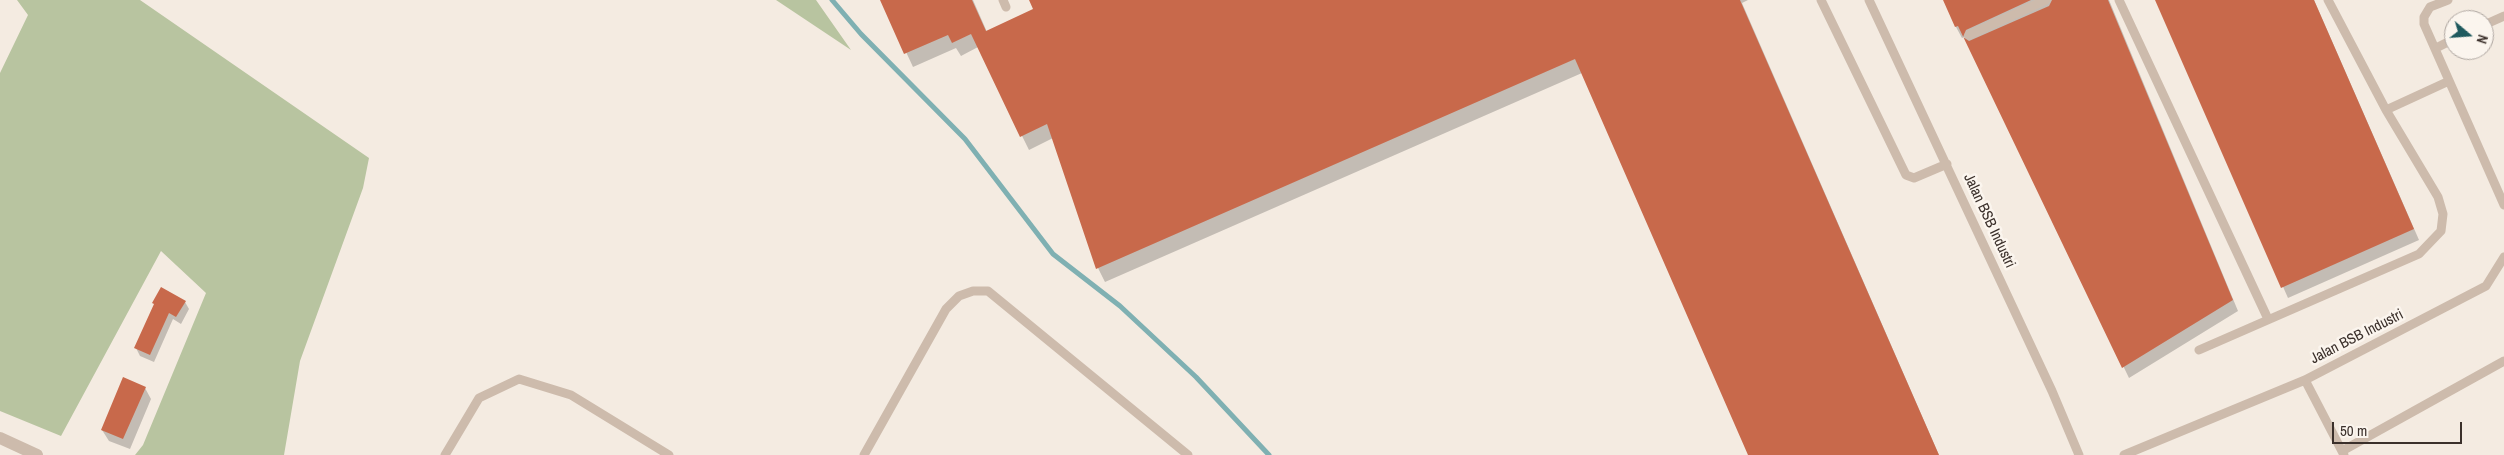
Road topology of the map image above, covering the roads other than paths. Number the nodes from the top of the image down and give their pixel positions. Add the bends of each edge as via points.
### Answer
1 (1821, 0) edge
2 (1869, 0) edge
3 (2046, 0) edge
4 (2119, 0) edge
5 (2328, 0) edge
6 (2448, 0) edge
7 (1969, 35) dead end
8 (2444, 44) edge
9 (2436, 48) junction
10 (2449, 81) junction
11 (2386, 110) junction
12 (1947, 164) junction
13 (2504, 204) edge
14 (2504, 257) edge
15 (2268, 319) junction
16 (2199, 350) dead end
17 (2504, 361) edge
18 (2304, 380) junction
19 (0, 438) edge
20 (2343, 453) edge
21 (37, 455) edge
22 (445, 455) edge
23 (669, 455) edge
24 (864, 455) edge
25 (1188, 455) edge
26 (2079, 455) edge
27 (2124, 455) edge

1 - 12 lane via 1906,175 1914,178
2 - 12 lane, Jalan BSB Industri
3 - 7 lane
4 - 15 lane
5 - 11 lane
6 - 9 lane via 2430,7 2424,17 2424,24
8 - 9 lane
9 - 10 lane
10 - 11 lane
10 - 13 lane
11 - 15 lane via 2438,197 2443,214 2441,232 2419,254
12 - 26 lane, Jalan BSB Industri
14 - 18 lane, Jalan BSB Industri via 2486,286
15 - 16 lane
17 - 20 lane
18 - 20 lane
18 - 27 lane, Jalan BSB Industri
19 - 21 street
22 - 23 lane via 479,398 519,378 571,395
24 - 25 lane via 946,309 959,296 973,291 988,291

